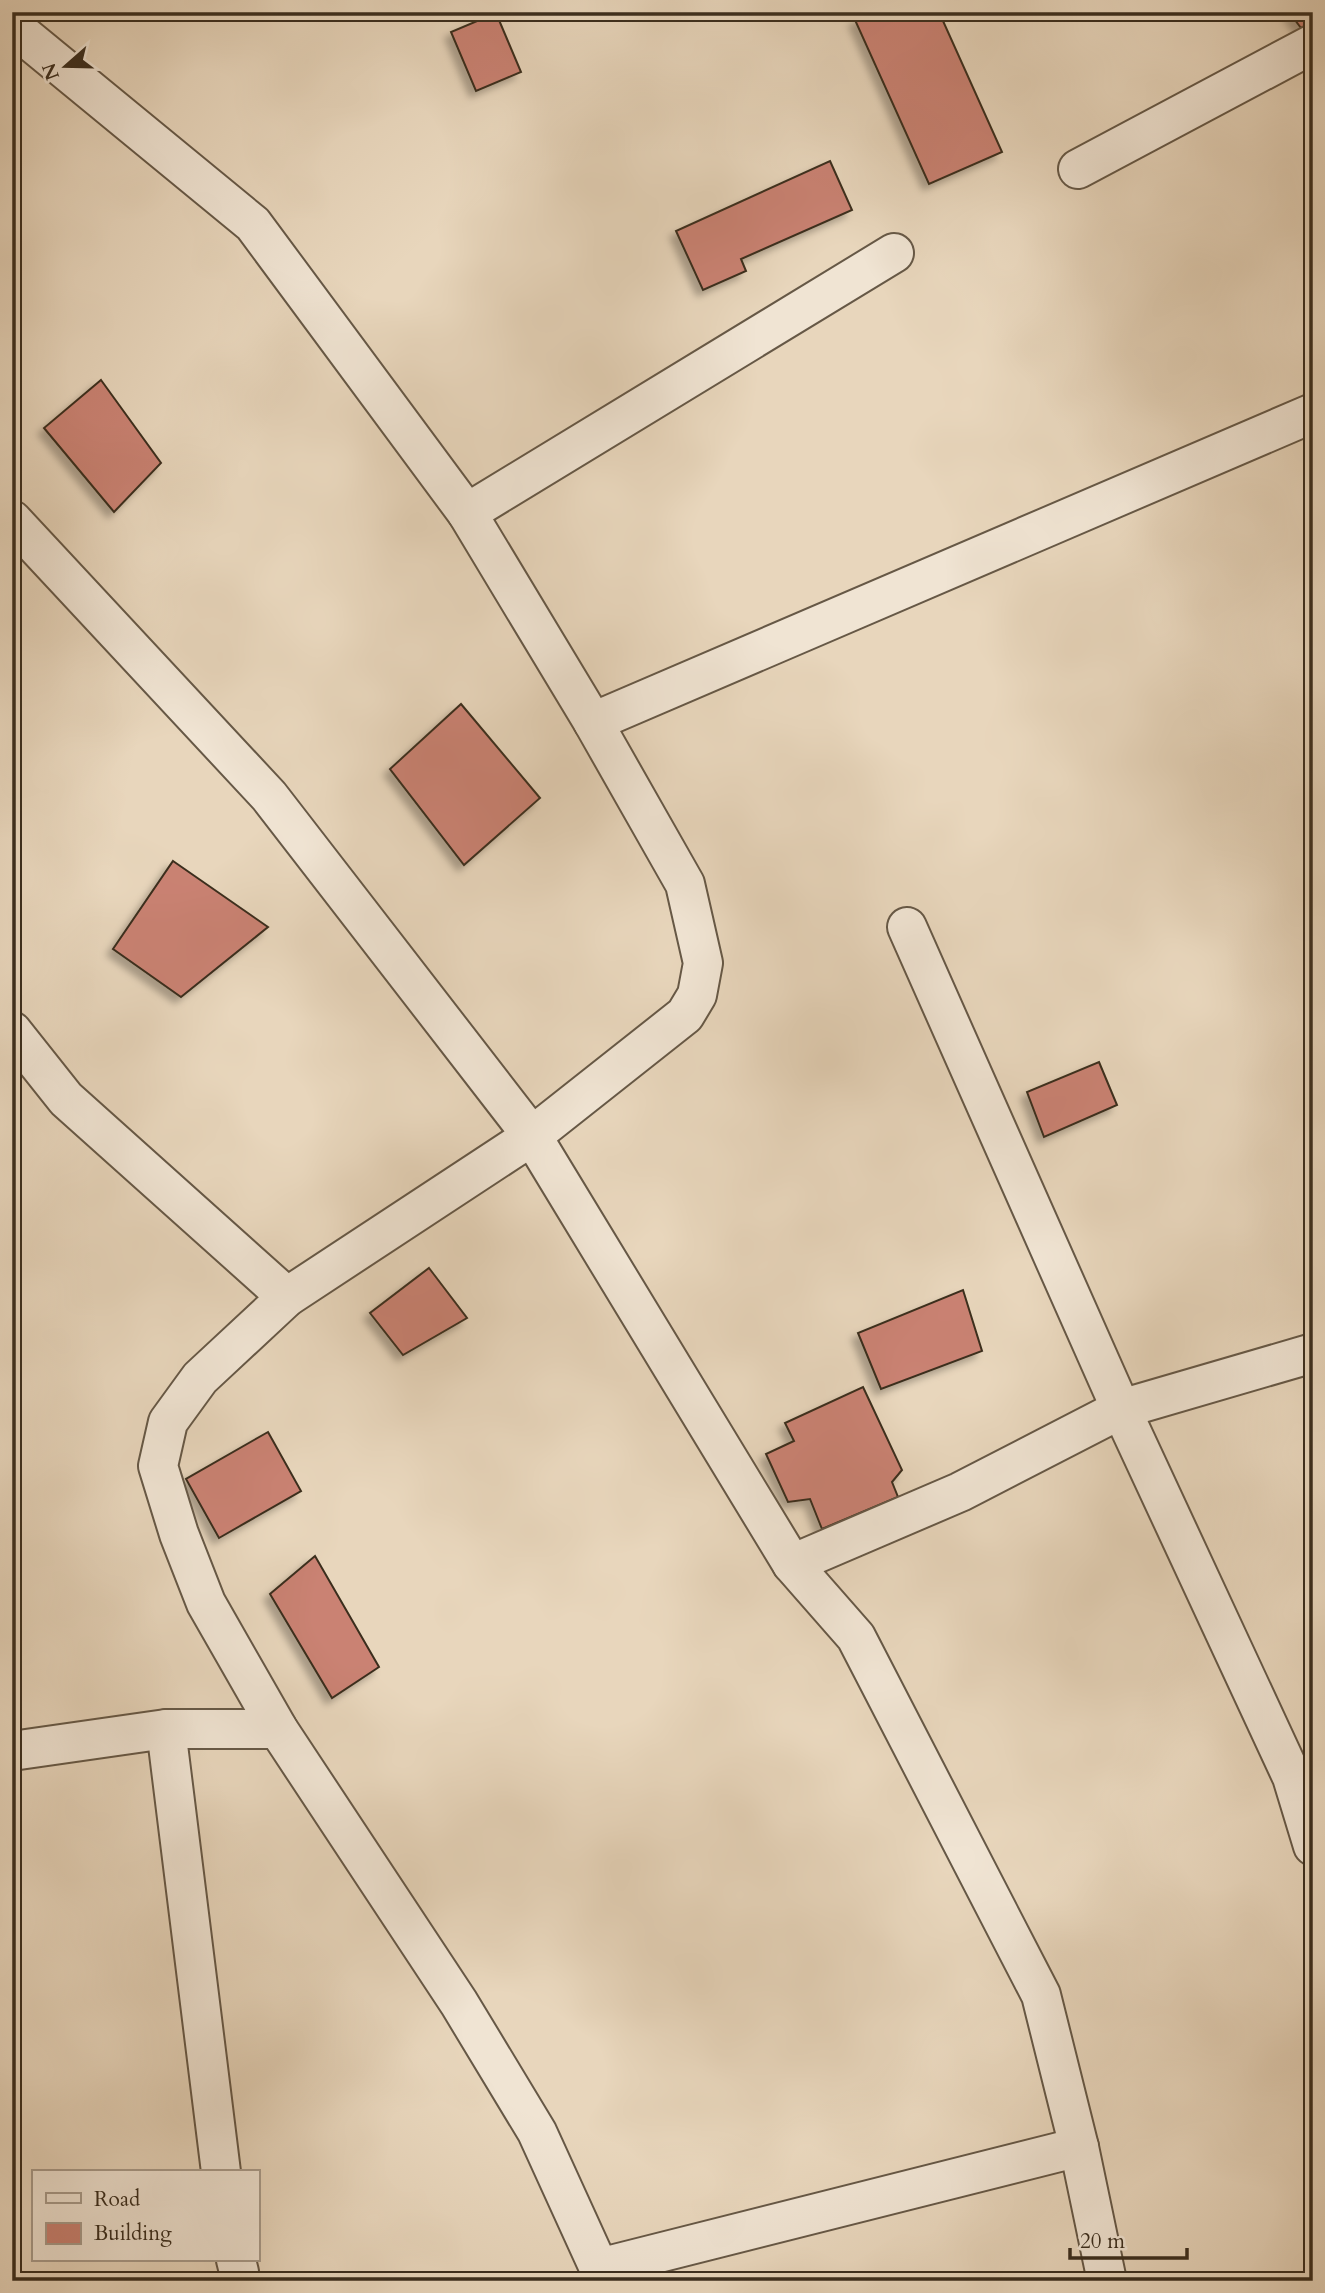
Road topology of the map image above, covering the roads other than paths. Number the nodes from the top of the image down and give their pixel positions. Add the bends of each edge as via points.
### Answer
1 (12, 26) edge
2 (1313, 44) edge
3 (1077, 169) dead end
4 (894, 253) dead end
5 (1313, 413) edge
6 (467, 513) junction
7 (12, 520) edge
8 (593, 722) junction
9 (907, 927) dead end
10 (12, 1031) edge
11 (532, 1136) junction
12 (287, 1297) junction
13 (1313, 1353) edge
14 (1121, 1409) junction
15 (792, 1564) junction
16 (166, 1729) junction
17 (278, 1729) junction
18 (12, 1751) edge
19 (1313, 1846) edge
20 (1079, 2147) junction
21 (221, 2170) edge
22 (601, 2275) edge
23 (1107, 2281) edge

1 - 6 street via 253,225
2 - 3 street
4 - 6 street
5 - 8 street
6 - 8 street
7 - 11 street via 269,796
8 - 11 street via 685,884 703,963 698,995 685,1015
9 - 14 street
10 - 12 street via 66,1098
11 - 12 street
11 - 15 street
12 - 17 street via 200,1378 168,1422 158,1466 178,1534 206,1603
13 - 14 street
14 - 15 street via 960,1492
14 - 19 street via 1292,1777
15 - 20 street via 856,1637 1041,1995
16 - 17 street
16 - 18 street
16 - 21 street
17 - 22 street via 459,2003 537,2133
20 - 22 street
20 - 23 street

